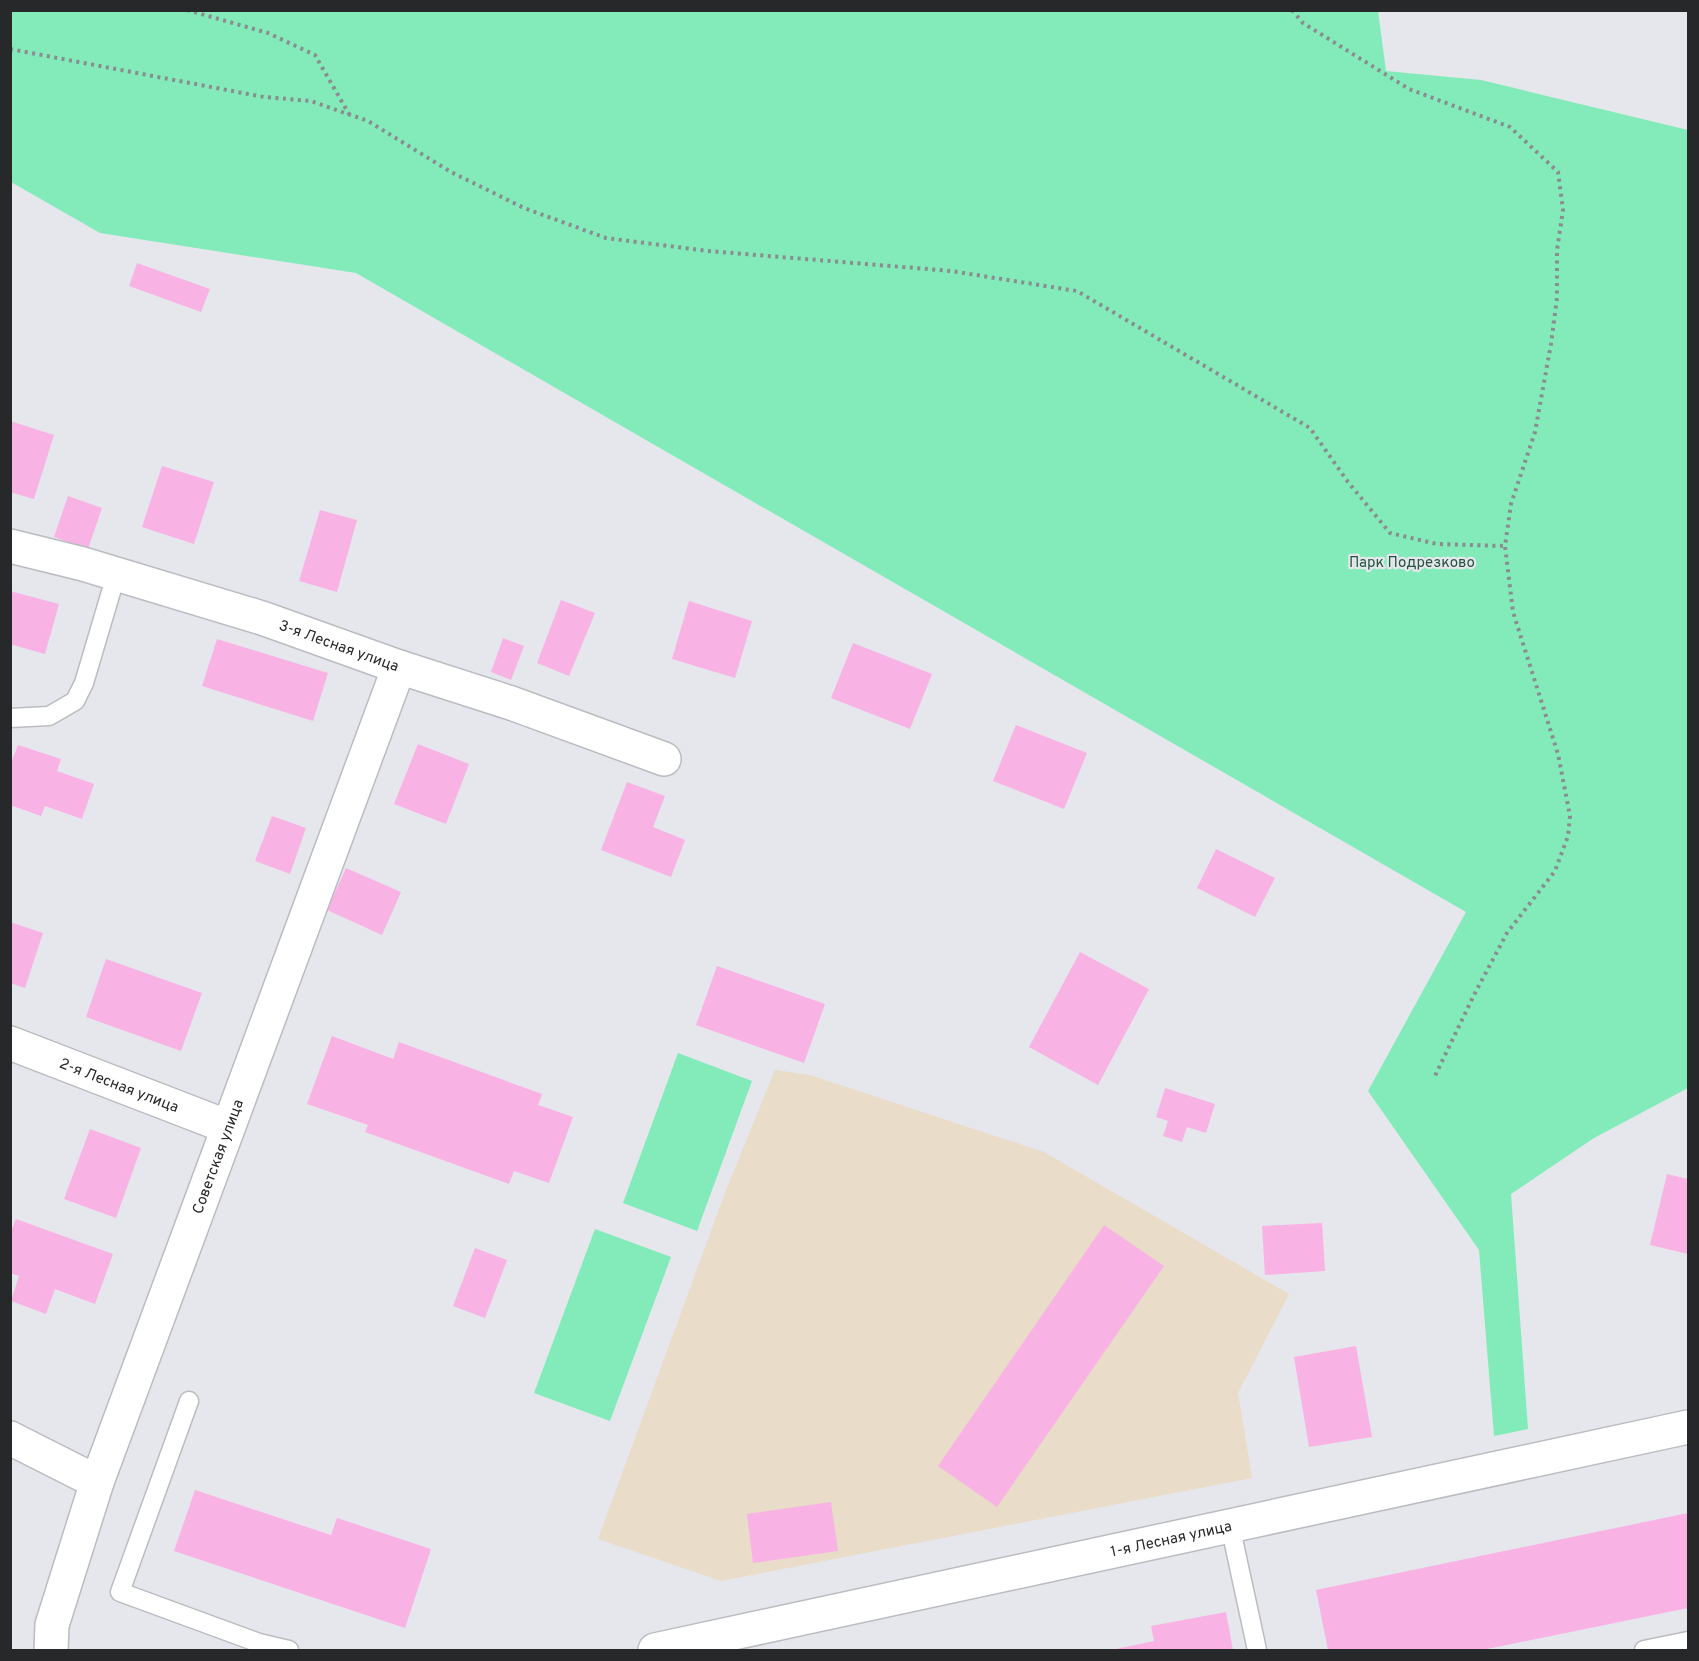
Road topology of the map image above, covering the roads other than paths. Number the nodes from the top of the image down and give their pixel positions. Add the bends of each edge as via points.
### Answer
1 (10, 546) edge
2 (117, 575) junction
3 (399, 667) junction
4 (10, 718) edge
5 (663, 759) dead end
6 (10, 1043) edge
7 (228, 1127) junction
8 (189, 1401) dead end
9 (1689, 1427) edge
10 (10, 1438) edge
11 (97, 1482) junction
12 (1230, 1525) junction
13 (1689, 1641) edge
14 (51, 1650) edge
15 (289, 1650) edge
16 (655, 1650) edge
17 (1257, 1650) edge
18 (1644, 1650) edge

1 - 2 street, 3-я Лесная улица
2 - 3 street, 3-я Лесная улица via 262,618
2 - 4 lane via 84,683 75,700 50,716
3 - 5 street, 3-я Лесная улица
3 - 7 street, Советская улица
6 - 7 street, 2-я Лесная улица
7 - 11 street, Советская улица
8 - 15 lane via 120,1592 259,1643
9 - 12 street, 1-я Лесная улица
10 - 11 street
11 - 14 street, Советская улица via 52,1625
12 - 16 street, 1-я Лесная улица
12 - 17 lane
13 - 18 lane

